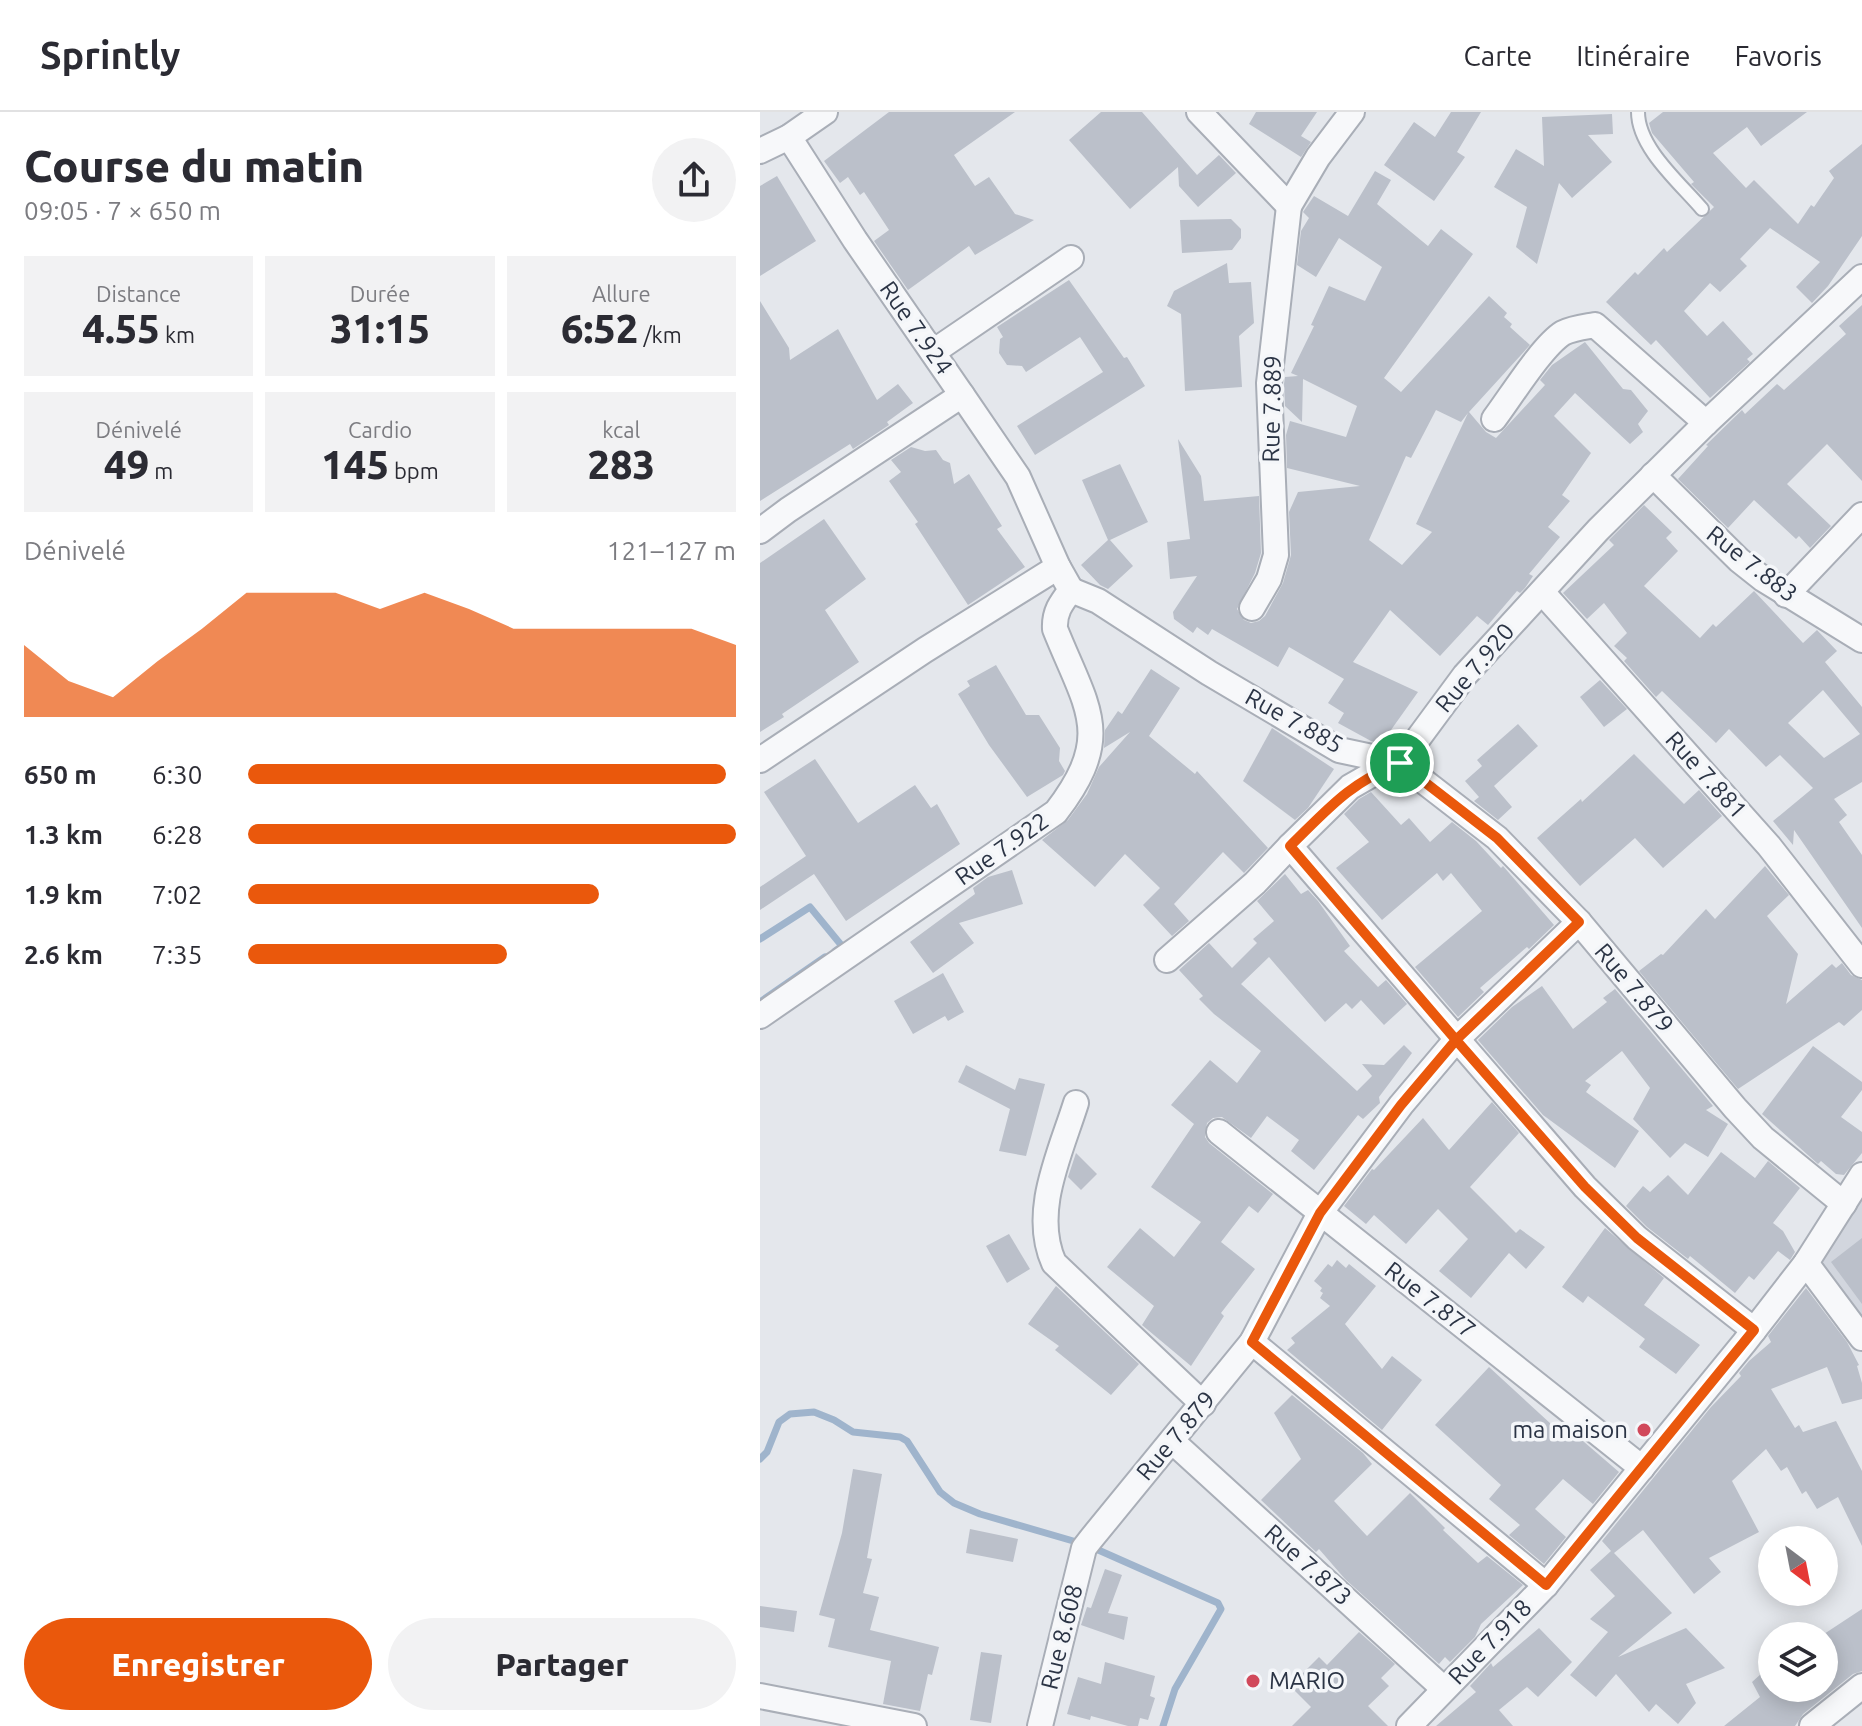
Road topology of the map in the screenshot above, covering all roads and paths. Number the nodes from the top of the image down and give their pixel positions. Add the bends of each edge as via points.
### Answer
1 (825, 112) edge
2 (1199, 112) edge
3 (1352, 112) edge
4 (1638, 112) edge
5 (789, 137) junction
6 (760, 151) edge
7 (1289, 206) junction
8 (1702, 209) dead end
9 (1071, 258) dead end
10 (1862, 277) edge
11 (933, 352) junction
12 (962, 395) junction
13 (1494, 419) dead end
14 (1706, 423) junction
15 (1653, 475) junction
16 (1862, 515) edge
17 (760, 531) edge
18 (1058, 567) junction
19 (1071, 590) junction
20 (1542, 592) junction
21 (1786, 595) junction
22 (1252, 608) dead end
23 (1862, 640) edge
24 (760, 760) edge
25 (1400, 763) junction
26 (1290, 846) junction
27 (1579, 922) junction
28 (1167, 960) dead end
29 (1862, 965) edge
30 (760, 1016) edge
31 (1456, 1040) junction
32 (1076, 1103) dead end
33 (1219, 1132) dead end
34 (1862, 1175) edge
35 (1844, 1204) junction
36 (1320, 1213) junction
37 (1806, 1263) junction
38 (1754, 1330) junction
39 (1862, 1338) edge
40 (1252, 1342) junction
41 (1203, 1404) junction
42 (1172, 1441) junction
43 (1642, 1468) junction
44 (1088, 1544) joint
45 (1546, 1585) junction
46 (1862, 1686) edge
47 (1444, 1689) junction
48 (760, 1696) edge
49 (914, 1726) edge
50 (1040, 1726) edge
51 (1409, 1726) edge
52 (1812, 1726) edge

1 - 5 street
2 - 7 street
3 - 7 street
4 - 8 lane via 1648,146
5 - 6 street
5 - 11 street, Rue 7.924
7 - 22 street, Rue 7.889 via 1269,383 1276,555
9 - 11 street
10 - 14 street, Rue 7.920
11 - 12 street, Rue 7.924
12 - 17 street, Rue 7.924
12 - 18 street via 1018,477
13 - 14 street via 1562,334 1595,325
14 - 15 street, Rue 7.920
15 - 20 street, Rue 7.920
15 - 21 street, Rue 7.883 via 1739,560
16 - 21 street
18 - 19 street
18 - 24 street
19 - 25 street, Rue 7.885 via 1098,601 1339,750
19 - 30 street, Rue 7.922 via 1058,607 1055,629 1091,719 1091,744 1071,792 1056,812
20 - 25 street, Rue 7.920 via 1465,675
20 - 29 street, Rue 7.881 via 1769,846
21 - 23 street, Rue 7.883
25 - 26 street, Rue 7.920 via 1350,787
25 - 27 street, Rue 7.885 via 1497,838
26 - 28 street, Rue 7.920
26 - 31 street
27 - 31 street, Rue 7.879
27 - 35 street, Rue 7.879 via 1763,1138
31 - 36 street, Rue 7.879
31 - 38 street via 1637,1238
32 - 41 street via 1047,1196 1047,1248 1054,1263
33 - 36 street, Rue 7.877
34 - 35 street, Rue 7.918
35 - 37 street, Rue 7.918
36 - 40 street, Rue 7.879
36 - 43 street, Rue 7.877
37 - 38 street, Rue 7.918
37 - 39 street
38 - 43 street, Rue 7.918
40 - 41 street, Rue 7.879
40 - 45 street
41 - 42 street, Rue 7.879
42 - 44 street, Rue 7.879
42 - 47 street, Rue 7.873
43 - 45 street, Rue 7.918
44 - 50 street, Rue 8.608
45 - 47 street, Rue 7.918
46 - 52 street
47 - 51 street, Rue 7.918
48 - 49 street

